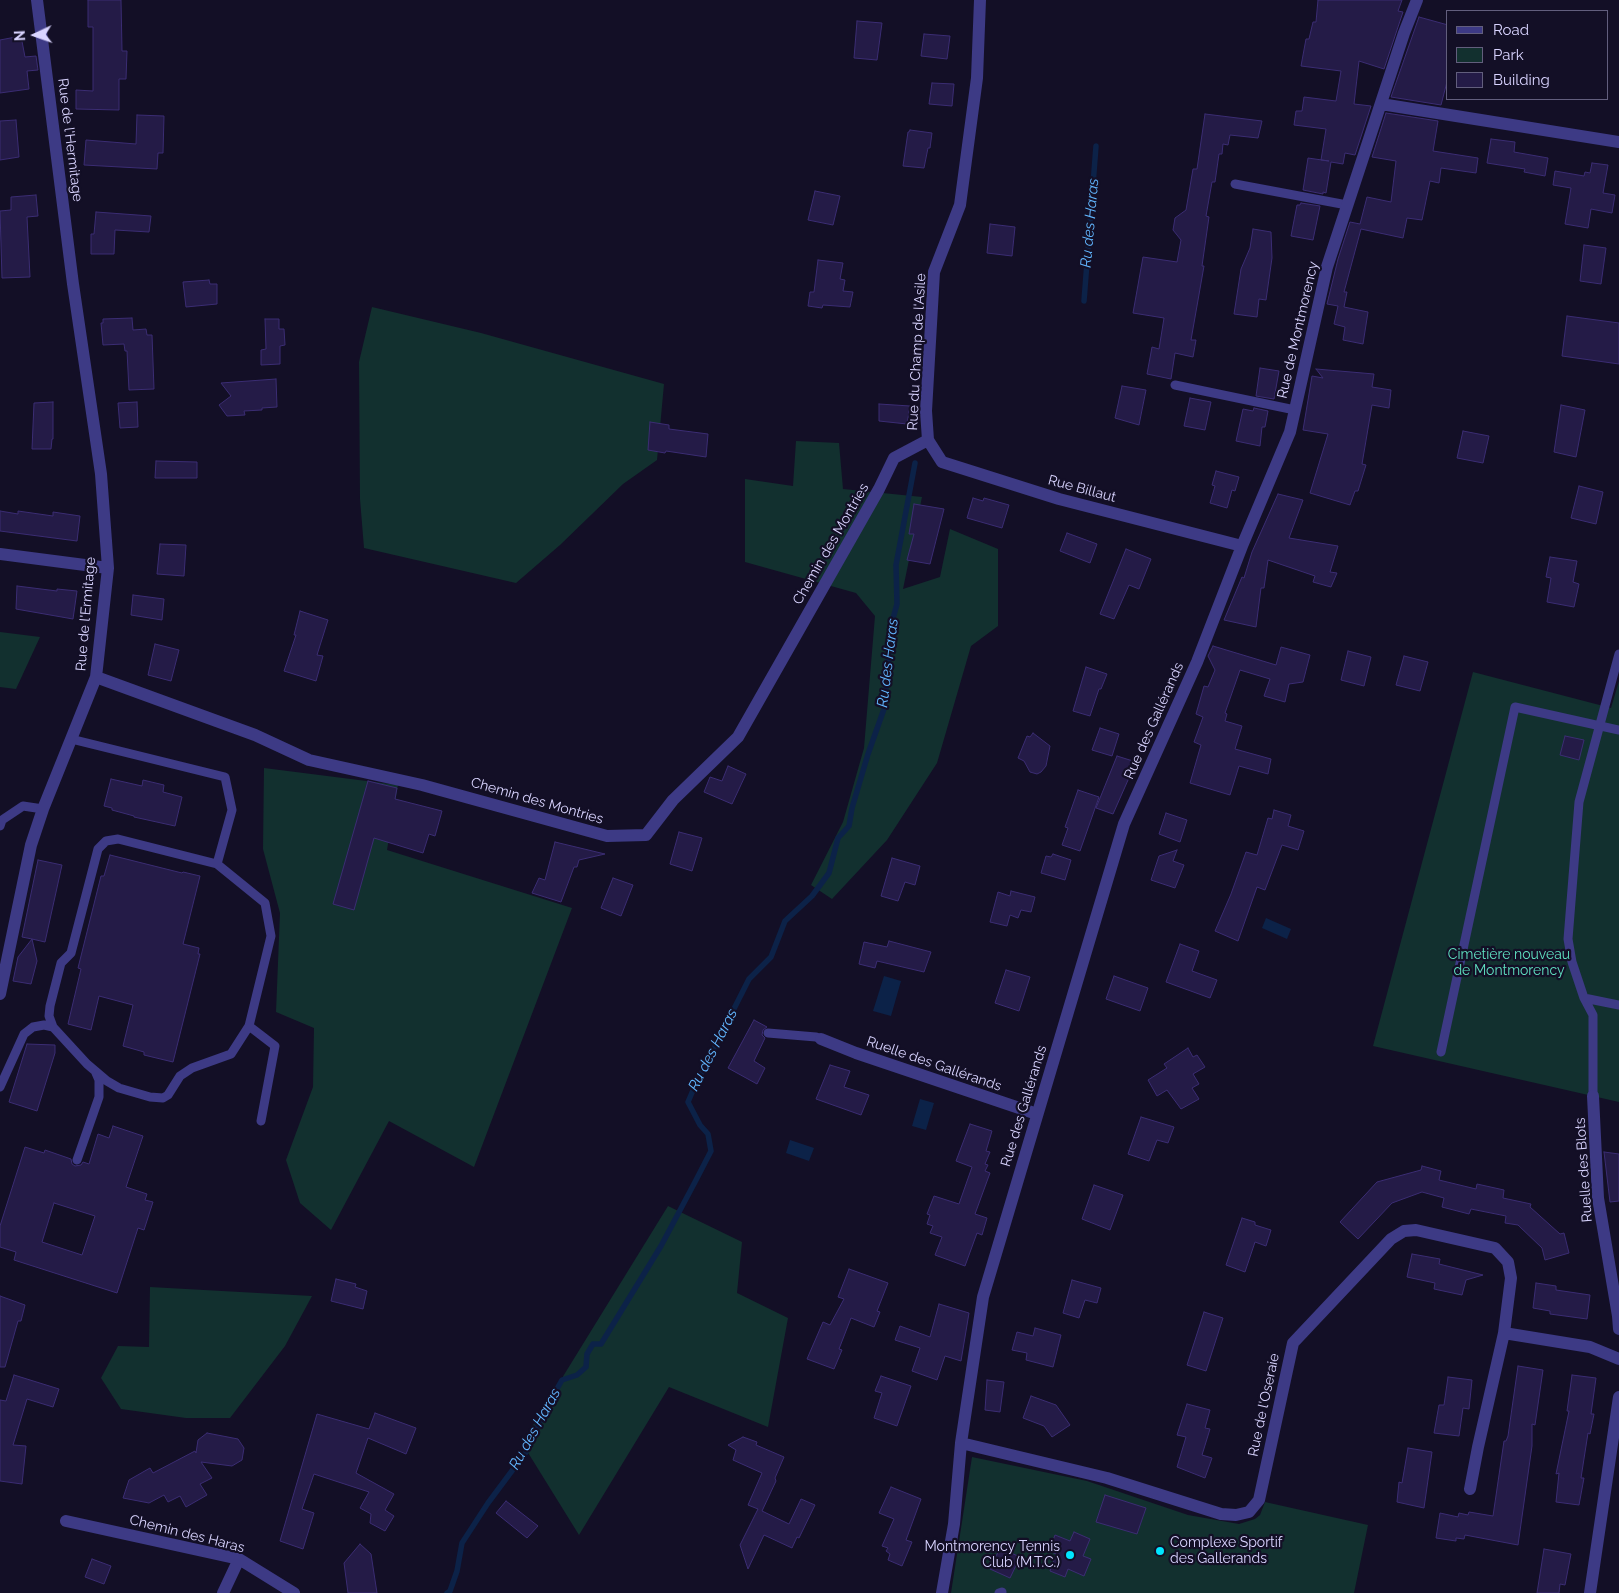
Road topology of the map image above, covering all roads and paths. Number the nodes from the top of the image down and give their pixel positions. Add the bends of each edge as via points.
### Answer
1 (37, 0) edge
2 (980, 0) edge
3 (1417, 0) edge
4 (1380, 104) junction
5 (1619, 142) edge
6 (1235, 184) dead end
7 (1348, 205) junction
8 (73, 284) joint
9 (1175, 386) dead end
10 (1295, 410) junction
11 (928, 440) junction
12 (1242, 546) junction
13 (0, 554) edge
14 (108, 568) junction
15 (1619, 654) edge
16 (1197, 662) joint
17 (96, 677) junction
18 (1600, 726) junction
19 (1619, 730) edge
20 (71, 739) junction
21 (43, 809) junction
22 (0, 826) edge
23 (217, 864) junction
24 (0, 994) edge
25 (1584, 998) junction
26 (1619, 1005) edge
27 (249, 1026) junction
28 (53, 1027) junction
29 (768, 1033) dead end
30 (821, 1039) joint
31 (1441, 1052) dead end
32 (96, 1073) junction
33 (0, 1087) edge
34 (1594, 1096) joint
35 (1038, 1114) junction
36 (261, 1121) dead end
37 (77, 1160) dead end
38 (1619, 1329) edge
39 (1504, 1333) junction
40 (1619, 1358) edge
41 (1619, 1397) edge
42 (961, 1443) junction
43 (1470, 1490) dead end
44 (66, 1521) dead end
45 (239, 1559) junction
46 (945, 1576) junction
47 (223, 1593) edge
48 (294, 1593) edge
49 (938, 1593) edge
50 (942, 1593) edge
51 (1590, 1593) edge

1 - 8 street, Rue de l'Hermitage
2 - 11 street, Rue du Champ de l'Asile via 977,78 960,205 934,272 926,411
3 - 4 street, Rue de Montmorency
4 - 5 street
4 - 7 street, Rue de Montmorency
6 - 7 lane
7 - 10 street, Rue de Montmorency via 1327,267
8 - 14 street, Rue de l'Ermitage via 101,474
9 - 10 lane
10 - 12 street, Rue de Montmorency via 1290,432
11 - 12 street, Rue Billaut via 942,462 1058,499
11 - 17 street, Chemin des Montries via 894,458 738,738 673,800 646,836 607,836 422,785 309,760 255,735
12 - 16 street, Rue de Montmorency
13 - 14 street
14 - 17 street, Rue de l'Ermitage
15 - 18 lane
16 - 35 street, Rue des Gallérands via 1124,824
17 - 20 street, Rue de l'Ermitage
18 - 19 lane
18 - 25 lane via 1579,802 1568,939
18 - 31 lane via 1515,707
20 - 21 street, Rue de l'Ermitage
20 - 23 lane via 226,777 232,810
21 - 22 lane via 23,806 2,820
21 - 24 street, Rue de l'Ermitage via 31,845
23 - 27 lane via 265,903 271,936
23 - 28 lane via 118,839 102,844 71,953 61,963 50,1006
25 - 26 lane
25 - 34 lane via 1593,1015
27 - 32 lane via 231,1054 192,1068 180,1076 163,1098 119,1088
27 - 36 lane via 275,1046
28 - 32 lane
28 - 33 lane via 44,1024 24,1034
29 - 30 lane
30 - 35 street, Ruelle des Gallérands
32 - 37 lane via 100,1080 99,1097
34 - 38 street, Ruelle des Blots via 1598,1198
35 - 42 street, Rue des Gallérands via 983,1297
39 - 40 street via 1590,1347
39 - 42 street, Rue de l'Oseraie via 1511,1278 1508,1262 1495,1248 1416,1230 1404,1231 1391,1239 1293,1343 1259,1500 1249,1512 1236,1515 1221,1514 1107,1478
39 - 43 street, Rue de l'Oseraie
41 - 51 street
42 - 46 street, Rue des Gallérands via 954,1524
44 - 45 street, Chemin des Haras
45 - 47 street
45 - 48 street, Chemin des Haras
46 - 49 street, Rue des Gallérands
46 - 50 street, Rue des Gallérands

